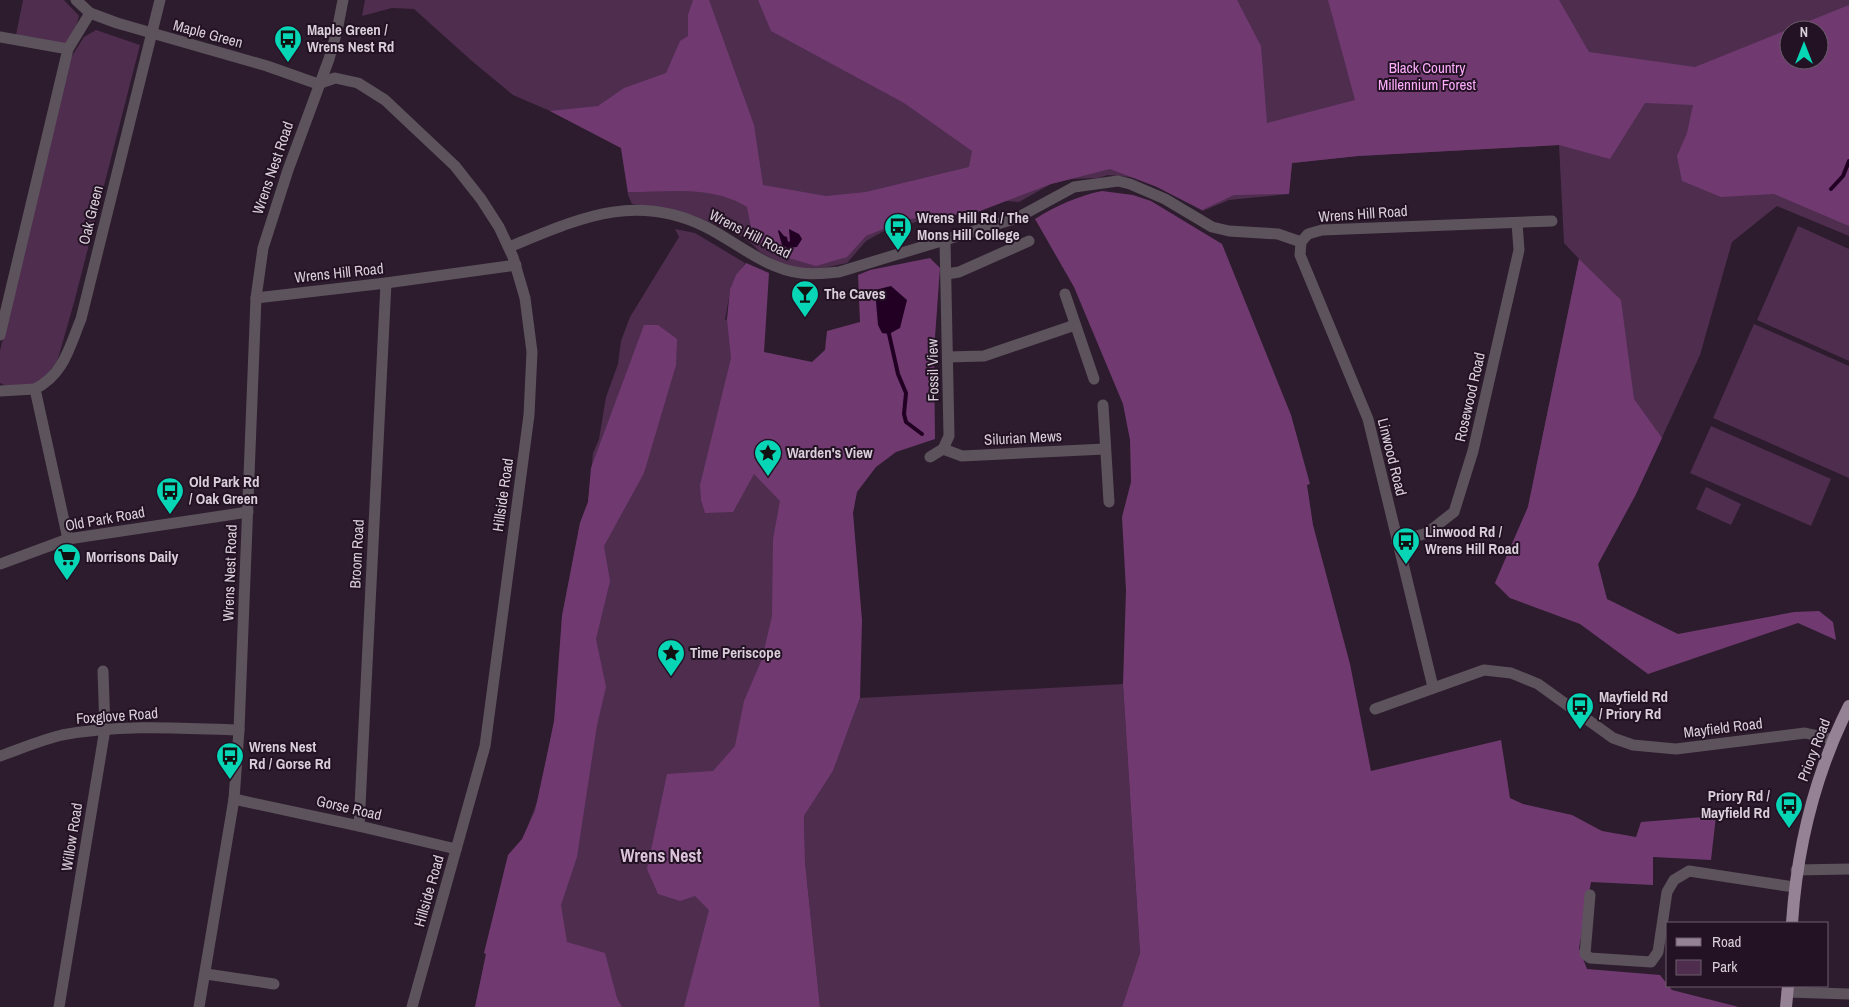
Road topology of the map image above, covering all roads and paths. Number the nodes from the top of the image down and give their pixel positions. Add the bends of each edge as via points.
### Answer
1 (76, 0) edge
2 (160, 0) edge
3 (343, 0) edge
4 (90, 13) junction
5 (152, 34) junction
6 (0, 37) edge
7 (68, 50) junction
8 (318, 84) junction
9 (1552, 221) dead end
10 (1517, 223) junction
11 (945, 240) junction
12 (1029, 241) dead end
13 (1301, 242) junction
14 (509, 247) junction
15 (516, 265) junction
16 (947, 274) junction
17 (386, 283) junction
18 (1065, 294) dead end
19 (256, 298) junction
20 (1075, 325) junction
21 (0, 335) edge
22 (948, 357) junction
23 (1094, 379) dead end
24 (35, 389) junction
25 (0, 391) edge
26 (1102, 404) dead end
27 (943, 449) junction
28 (1105, 449) junction
29 (930, 457) dead end
30 (1109, 502) dead end
31 (248, 512) junction
32 (68, 539) junction
33 (1397, 542) junction
34 (0, 564) edge
35 (103, 671) dead end
36 (1433, 687) junction
37 (1849, 706) edge
38 (1374, 708) dead end
39 (105, 729) junction
40 (239, 730) junction
41 (1832, 739) junction
42 (0, 756) edge
43 (234, 799) junction
44 (359, 826) junction
45 (456, 849) junction
46 (1849, 869) edge
47 (1796, 870) junction
48 (1794, 887) junction
49 (1590, 895) dead end
50 (1792, 922) edge
51 (206, 974) junction
52 (274, 984) dead end
53 (1788, 989) edge
54 (1849, 994) edge
55 (59, 1007) edge
56 (199, 1007) edge
57 (412, 1007) edge
58 (1786, 1007) edge

1 - 4 street, Maple Green
2 - 5 street, Oak Green
3 - 8 street, Wrens Nest Road via 337,31
4 - 5 street, Maple Green
4 - 7 street
5 - 8 street, Maple Green via 267,66
5 - 24 street, Oak Green via 81,319 62,365 49,382
6 - 7 street
7 - 21 street
8 - 14 street, Hillside Road via 335,78 358,83 385,100 456,166 481,199
8 - 19 street, Wrens Nest Road via 263,248
9 - 10 street, Wrens Hill Road
10 - 13 street, Wrens Hill Road via 1322,230 1308,234
10 - 33 street, Rosewood Road via 1519,250 1473,451 1454,512 1427,533
11 - 13 street, Wrens Hill Road via 1017,218 1074,187 1118,181 1165,199 1212,227 1278,234
11 - 14 street, Wrens Hill Road via 839,272 799,273 768,262 704,226 679,217 614,210 584,217
11 - 16 street, Fossil View
12 - 16 street via 959,272
13 - 33 street, Linwood Road via 1300,255 1368,419
14 - 15 street, Hillside Road
15 - 17 street, Wrens Hill Road
15 - 45 street, Hillside Road via 525,298 532,352 530,414 485,746
16 - 22 street, Fossil View
17 - 19 street, Wrens Hill Road
17 - 44 street, Broom Road
18 - 20 street
19 - 31 street, Wrens Nest Road
20 - 22 street via 984,356
20 - 23 street
22 - 27 street, Fossil View via 949,436
24 - 25 street
24 - 32 street
26 - 28 street
27 - 28 street, Silurian Mews via 962,456
27 - 29 street
28 - 30 street
31 - 32 street, Old Park Road
31 - 40 street, Wrens Nest Road
32 - 34 street, Old Park Road
33 - 36 street, Linwood Road
35 - 39 street, Willow Road
36 - 38 street, Mayfield Road
36 - 41 street, Mayfield Road via 1484,670 1511,673 1538,684 1613,738 1633,746 1676,749 1805,733
37 - 41 main road, Priory Road
39 - 40 street, Foxglove Road
39 - 42 street, Foxglove Road via 60,736
39 - 55 street, Willow Road
40 - 43 street, Wrens Nest Road
41 - 47 main road, Priory Road via 1815,789
43 - 44 street, Gorse Road
43 - 51 street, Wrens Nest Road
44 - 45 street, Gorse Road
45 - 57 street, Hillside Road
46 - 47 street
47 - 48 main road, Priory Road
48 - 49 street via 1689,871 1674,880 1667,892 1658,952 1651,962 1590,958 1585,954
48 - 50 main road, Priory Road
51 - 52 street
51 - 56 street, Wrens Nest Road
53 - 54 street
53 - 58 main road

